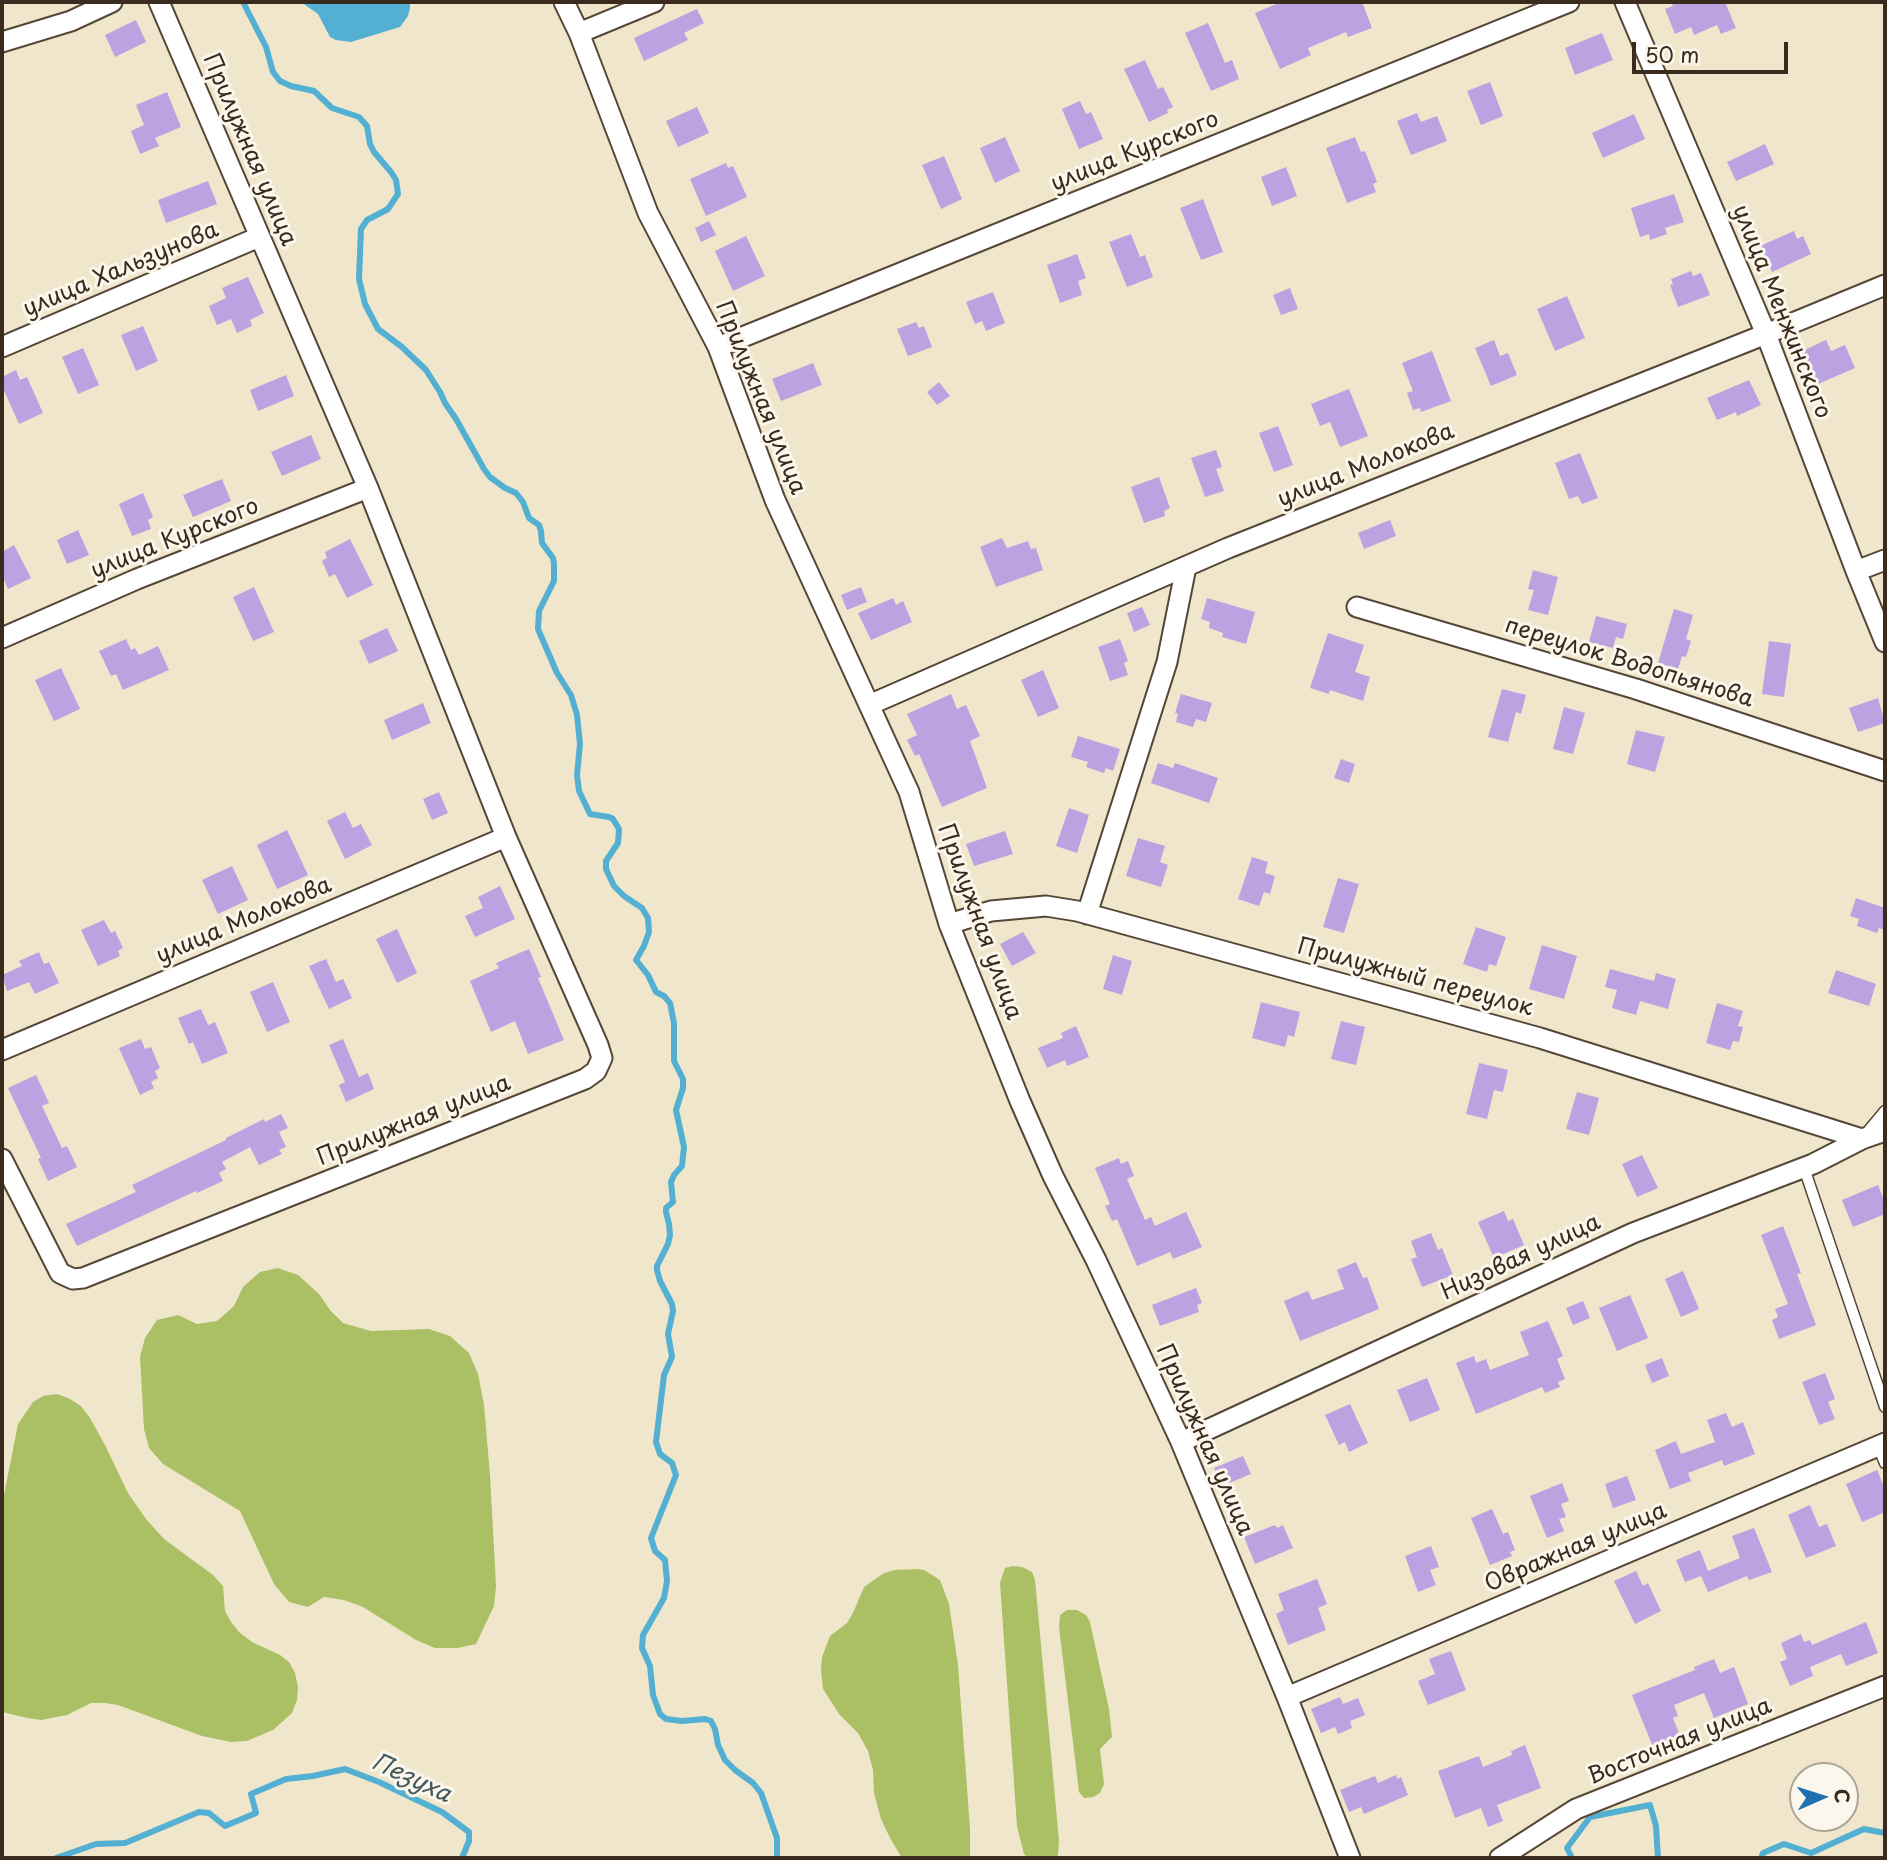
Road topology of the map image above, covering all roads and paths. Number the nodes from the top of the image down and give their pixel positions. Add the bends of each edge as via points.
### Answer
1 (112, 2) edge
2 (159, 2) edge
3 (564, 2) edge
4 (654, 2) edge
5 (1569, 2) edge
6 (1625, 2) edge
7 (579, 33) junction
8 (2, 42) edge
9 (259, 237) junction
10 (1885, 285) edge
11 (1766, 334) junction
12 (2, 347) edge
13 (718, 347) junction
14 (368, 488) junction
15 (1885, 560) edge
16 (1186, 567) junction
17 (1856, 571) junction
18 (1357, 607) dead end
19 (2, 638) edge
20 (1885, 642) edge
21 (869, 705) junction
22 (1885, 771) edge
23 (506, 837) junction
24 (1087, 914) junction
25 (949, 924) junction
26 (2, 1050) edge
27 (1885, 1111) edge
28 (1885, 1131) edge
29 (1862, 1139) junction
30 (2, 1159) edge
31 (1804, 1168) junction
32 (1885, 1406) edge
33 (1181, 1442) junction
34 (1883, 1451) edge
35 (1885, 1686) edge
36 (1287, 1698) junction
37 (1350, 1858) edge
38 (1500, 1858) edge

1 - 8 street via 71,21
2 - 9 street, Прилужная улица
3 - 7 street, Прилужная улица
4 - 7 street
5 - 13 street, улица Курского
6 - 11 street, улица Менжинского
7 - 13 street, Прилужная улица via 648,213
9 - 12 street, улица Хальзунова
9 - 14 street, Прилужная улица
10 - 11 street, улица Молокова
11 - 16 street, улица Молокова
11 - 17 street, улица Менжинского
13 - 21 street, Прилужная улица via 775,500
14 - 19 street, улица Курского
14 - 23 street, Прилужная улица
15 - 17 street
16 - 21 street, улица Молокова
16 - 24 street via 1167,662
17 - 20 street, улица Менжинского
18 - 22 street, переулок Водопьянова via 1636,689
21 - 25 street, Прилужная улица via 909,792
23 - 26 street, улица Молокова
23 - 30 street, Прилужная улица via 598,1045 602,1058 596,1071 585,1079 83,1278 60,1273
24 - 25 street, Прилужный переулок via 1046,906 991,911
24 - 29 street, Прилужный переулок via 1540,1038
25 - 33 street, Прилужная улица via 1053,1176
27 - 29 lane
28 - 29 street, Низовая улица
29 - 31 street, Низовая улица
31 - 32 lane
31 - 33 street, Низовая улица via 1633,1233
33 - 36 street, Прилужная улица
34 - 36 street, Овражная улица
35 - 38 street, Восточная улица via 1576,1810
36 - 37 street, Прилужная улица

